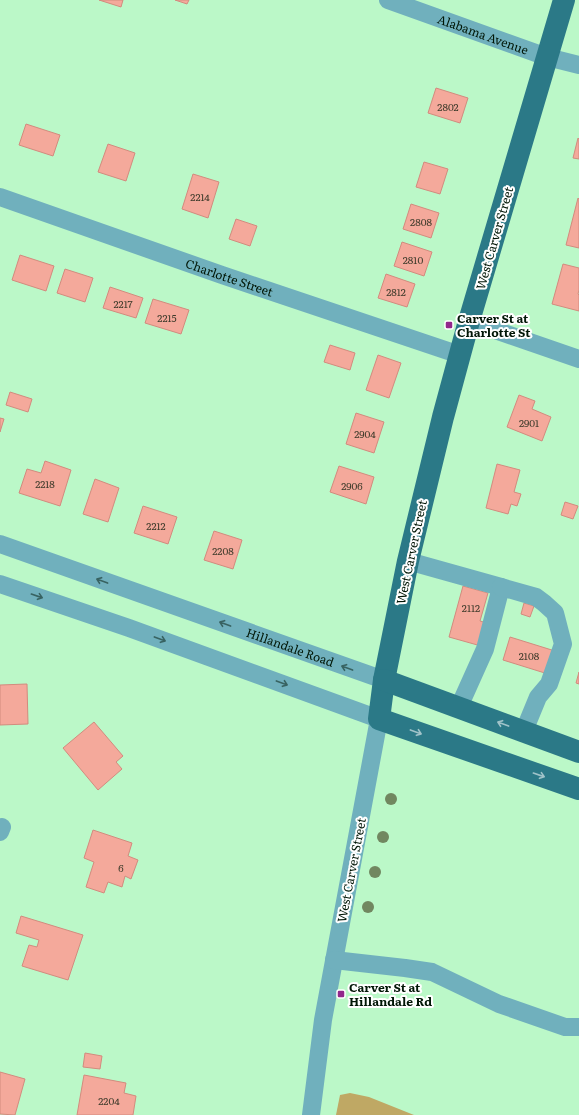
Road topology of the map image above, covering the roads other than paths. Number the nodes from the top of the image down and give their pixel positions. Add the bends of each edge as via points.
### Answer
1 (388, 0) edge
2 (564, 0) edge
3 (547, 57) junction
4 (579, 66) edge
5 (0, 197) edge
6 (469, 321) junction
7 (460, 355) junction
8 (579, 359) edge
9 (0, 544) edge
10 (408, 561) junction
11 (0, 584) edge
12 (501, 587) junction
13 (384, 680) junction
14 (459, 707) junction
15 (379, 719) junction
16 (524, 732) junction
17 (579, 752) edge
18 (579, 790) edge
19 (334, 960) junction
20 (579, 1027) edge
21 (311, 1115) edge

1 - 3 street, Alabama Avenue
2 - 3 main road, West Carver Street
3 - 4 street, Alabama Avenue
3 - 6 main road, West Carver Street
5 - 7 street, Charlotte Street
6 - 7 main road, West Carver Street
6 - 8 street
7 - 10 main road, West Carver Street
13 -> 9 street, Hillandale Road
10 - 12 street
10 - 13 main road, West Carver Street
11 -> 15 street
12 - 14 street via 485,649
12 - 16 street via 536,597 544,603 554,613 563,644 550,684 538,697
13 - 14 main road, Hillandale Road
13 - 15 main road, West Carver Street
16 -> 14 main road, Hillandale Road
15 -> 18 main road
15 - 19 street, West Carver Street
16 - 17 main road, Hillandale Road
19 - 20 street via 432,972 499,1004 565,1027
19 - 21 street, West Carver Street via 323,1020

